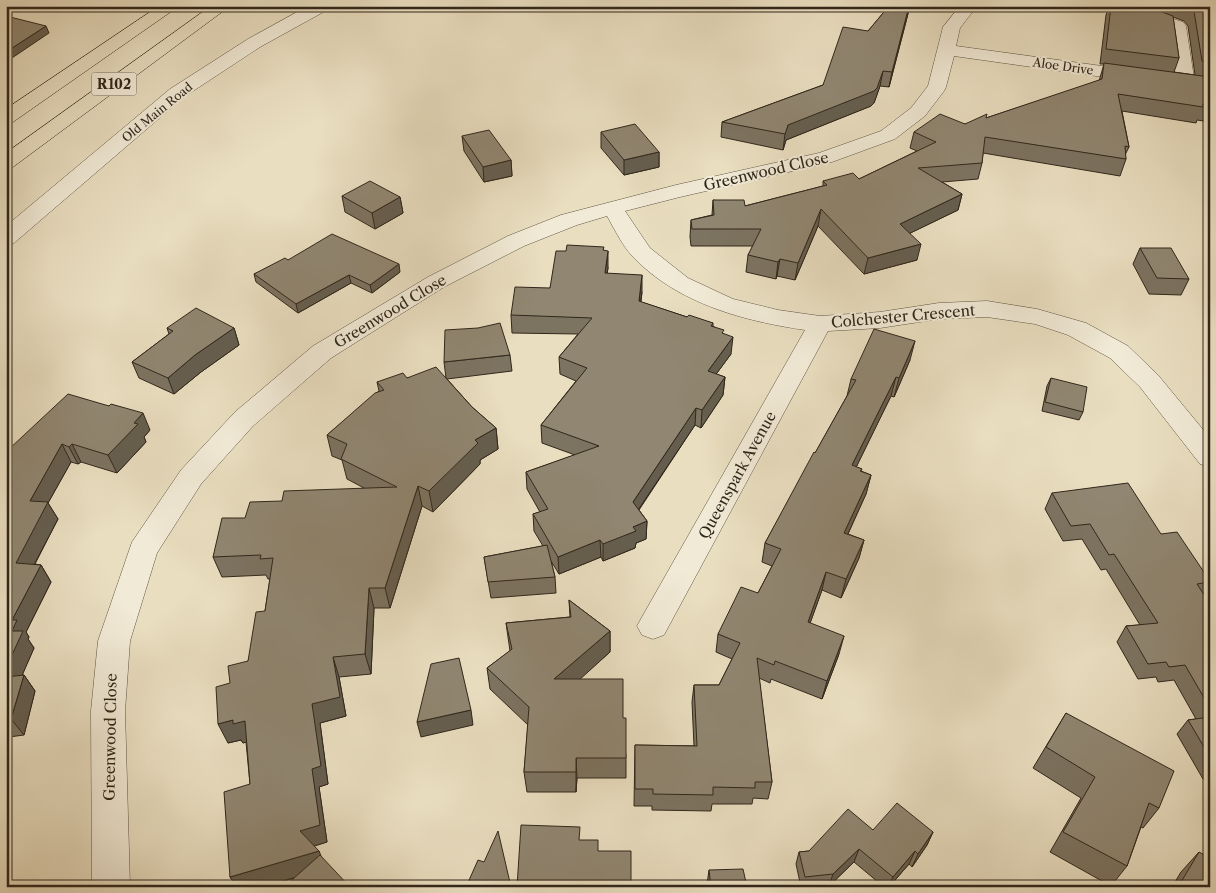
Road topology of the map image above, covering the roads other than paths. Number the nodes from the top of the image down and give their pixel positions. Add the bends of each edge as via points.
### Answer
1 (171, 6) edge
2 (222, 6) edge
3 (321, 6) edge
4 (969, 6) edge
5 (1129, 10) edge
6 (946, 50) junction
7 (1184, 82) junction
8 (1210, 86) edge
9 (6, 118) edge
10 (6, 163) edge
11 (612, 208) junction
12 (6, 238) edge
13 (820, 324) junction
14 (1210, 457) edge
15 (653, 626) dead end
16 (110, 887) edge

1 - 9 main road, R102
2 - 10 main road, R102
3 - 12 street, Old Main Road via 254,43 176,93
4 - 6 street, Greenwood Close via 952,26
5 - 7 street via 1177,26
6 - 7 street, Aloe Drive
6 - 11 street, Greenwood Close via 937,87 918,112 888,135 825,158
7 - 8 street, Aloe Drive
11 - 13 street, Colchester Crescent via 642,253 680,283 724,305
11 - 16 street, Greenwood Close via 569,220 516,241 436,282 322,352 244,419 191,477 143,550 114,641 108,711
13 - 14 street, Colchester Crescent via 987,308 1078,329 1119,352 1149,381
13 - 15 street, Queenspark Avenue

